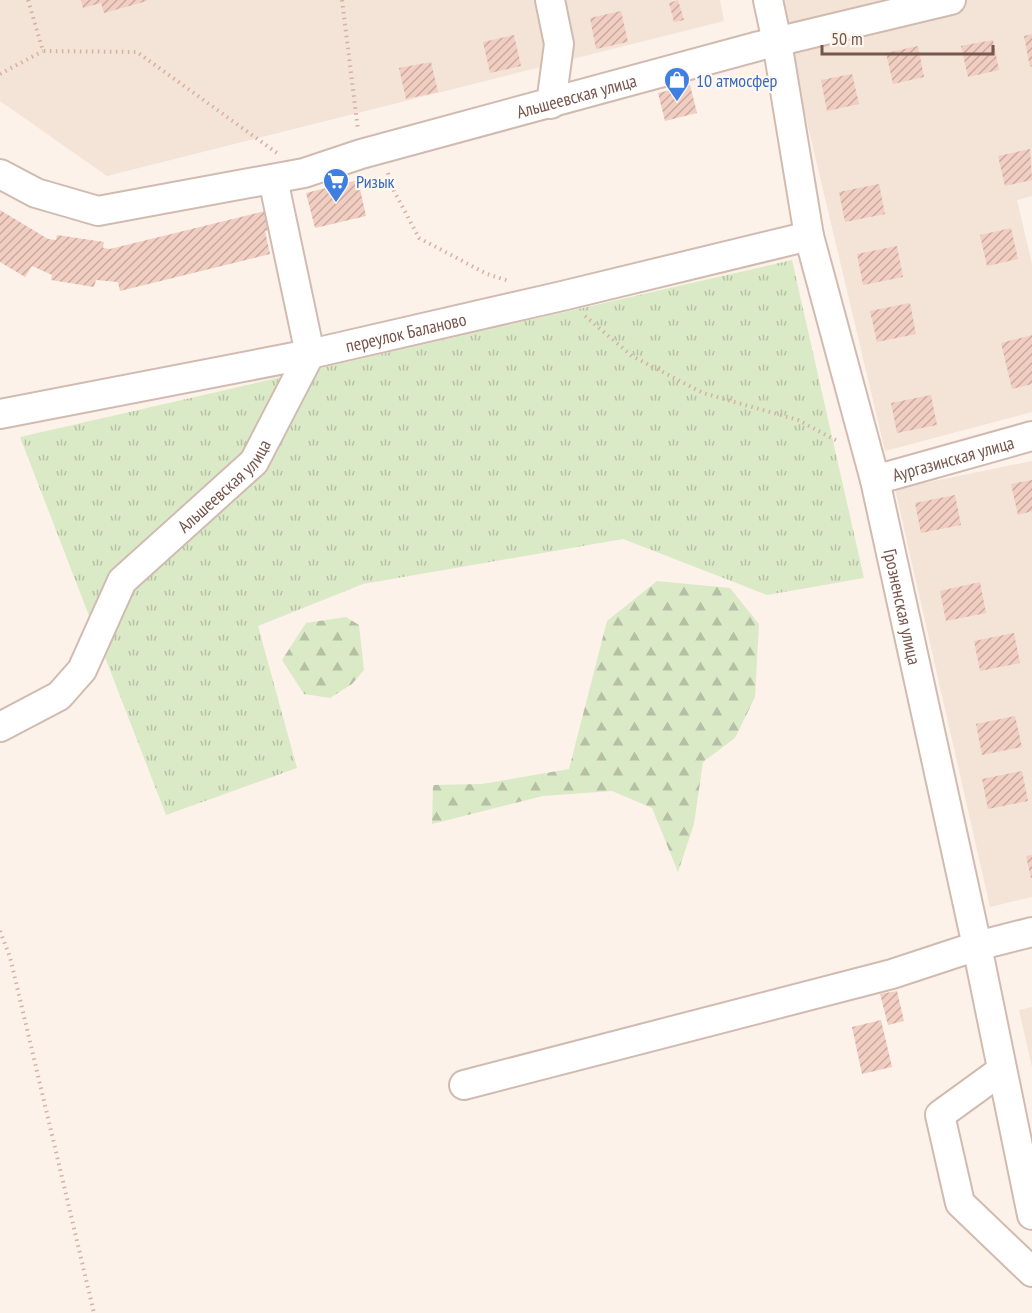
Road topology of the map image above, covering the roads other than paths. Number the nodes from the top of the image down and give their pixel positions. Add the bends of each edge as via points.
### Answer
1 (550, 0) edge
2 (768, 0) edge
3 (951, 0) edge
4 (777, 42) junction
5 (551, 104) junction
6 (0, 174) edge
7 (273, 179) junction
8 (809, 236) junction
9 (310, 354) junction
10 (0, 414) edge
11 (1032, 436) edge
12 (872, 468) junction
13 (0, 727) edge
14 (1032, 932) edge
15 (976, 946) junction
16 (1002, 1070) junction
17 (464, 1085) dead end
18 (1032, 1215) edge
19 (1032, 1272) edge

1 - 5 street via 559,44
2 - 4 street, Грозненская улица
3 - 4 street, Альшеевская улица
4 - 5 street, Альшеевская улица
4 - 8 street, Грозненская улица
5 - 7 street, Альшеевская улица
6 - 7 street, Альшеевская улица via 36,193 98,211
7 - 9 street
8 - 9 street, переулок Баланово
8 - 12 street, Грозненская улица
9 - 10 street, переулок Баланово
9 - 13 street, Альшеевская улица via 254,462 122,581 82,670 59,696
11 - 12 street, Аургазинская улица
12 - 15 street, Грозненская улица
14 - 15 street
15 - 16 street, Грозненская улица
15 - 17 street via 892,974
16 - 18 street, Грозненская улица
16 - 19 street via 940,1115 960,1203

